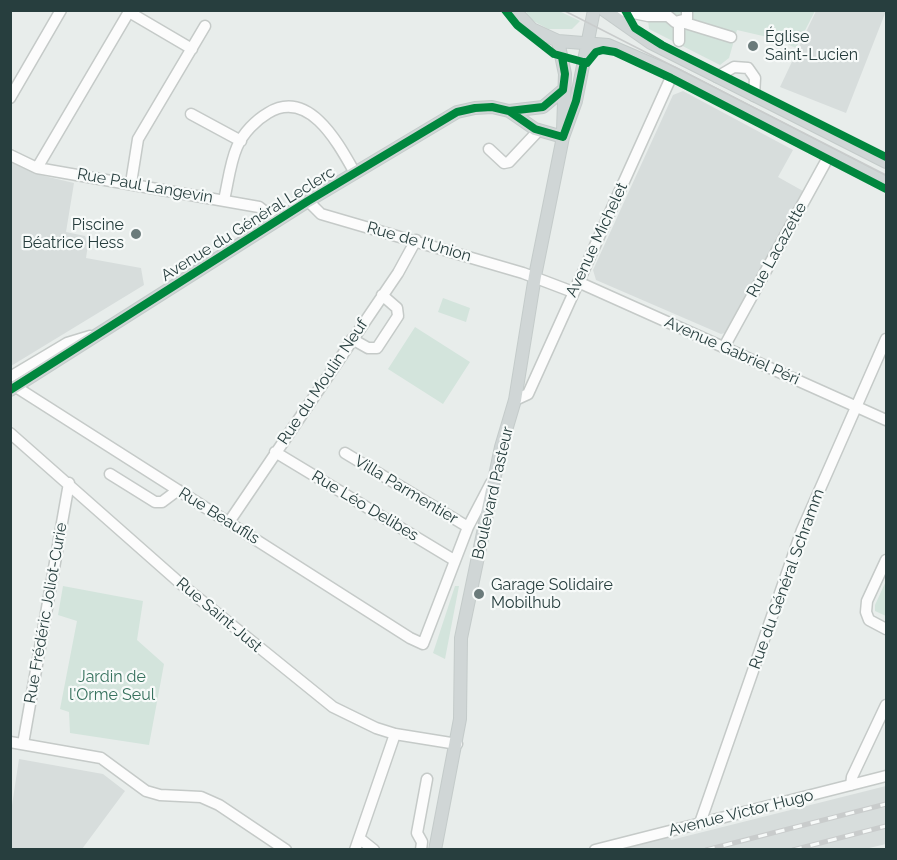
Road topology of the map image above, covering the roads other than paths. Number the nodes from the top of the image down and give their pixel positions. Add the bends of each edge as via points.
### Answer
1 (61, 10) edge
2 (514, 10) edge
3 (594, 10) edge
4 (604, 10) edge
5 (619, 10) edge
6 (687, 10) edge
7 (129, 11) edge
8 (670, 13) edge
9 (680, 22) junction
10 (205, 26) dead end
11 (731, 37) dead end
12 (558, 41) junction
13 (679, 41) dead end
14 (588, 43) junction
15 (192, 49) junction
16 (674, 73) junction
17 (717, 77) junction
18 (563, 90) junction
19 (754, 96) junction
20 (10, 98) edge
21 (509, 111) junction
22 (191, 114) dead end
23 (539, 130) junction
24 (833, 135) junction
25 (563, 137) junction
26 (241, 141) junction
27 (489, 149) dead end
28 (10, 155) edge
29 (835, 157) junction
30 (886, 162) edge
31 (37, 168) junction
32 (355, 173) junction
33 (131, 183) junction
34 (886, 183) edge
35 (224, 200) junction
36 (308, 201) junction
37 (277, 221) junction
38 (416, 240) junction
39 (535, 276) junction
40 (576, 287) junction
41 (382, 295) junction
42 (352, 339) junction
43 (886, 339) edge
44 (724, 347) junction
45 (12, 385) edge
46 (515, 400) junction
47 (855, 406) junction
48 (886, 420) edge
49 (11, 437) edge
50 (275, 452) junction
51 (345, 453) dead end
52 (110, 474) dead end
53 (495, 474) junction
54 (69, 483) junction
55 (178, 490) junction
56 (229, 522) junction
57 (468, 527) junction
58 (454, 560) junction
59 (886, 560) edge
60 (886, 629) edge
61 (886, 705) edge
62 (395, 734) junction
63 (10, 742) edge
64 (23, 744) junction
65 (457, 744) junction
66 (886, 776) edge
67 (427, 779) dead end
68 (851, 785) junction
69 (700, 823) junction
70 (357, 844) edge
71 (286, 849) edge
72 (374, 849) edge
73 (421, 849) edge
74 (435, 849) edge
75 (595, 849) edge

1 - 20 street
2 - 12 main road via 532,29
3 - 14 main road, Boulevard Pasteur
4 - 17 main road via 651,43
5 - 8 street via 638,15
6 - 9 street via 687,19
7 - 15 street
7 - 31 street
8 - 9 street
9 - 11 street
9 - 13 street
10 - 15 street
12 - 14 main road
12 - 18 main road, Boulevard Pasteur via 565,74
14 - 16 main road via 609,45
14 - 25 main road, Boulevard Pasteur via 576,101
15 - 33 street via 138,139
16 - 29 main road
16 - 40 street, Avenue Michelet
17 - 19 main road
17 - 19 street via 734,67 748,68 755,78
18 - 21 main road, Avenue du Général Leclerc via 543,107
18 - 25 main road, Boulevard Pasteur
19 - 24 main road
21 - 23 main road, Avenue du Général Leclerc
21 - 32 main road, Avenue du Général Leclerc via 492,107 457,112
22 - 26 street
23 - 25 main road, Avenue du Général Leclerc
23 - 27 street via 509,162 500,160
24 - 29 main road
24 - 30 main road
25 - 39 main road, Boulevard Pasteur
26 - 32 street via 257,120 278,106 296,107 322,122
26 - 35 street
28 - 31 street, Rue Paul Langevin
29 - 34 main road
29 - 44 street, Rue Lacazette
31 - 33 street, Rue Paul Langevin
32 - 36 main road, Avenue du Général Leclerc
33 - 35 street, Rue Paul Langevin
35 - 37 street, Rue Paul Langevin via 259,207
36 - 37 main road, Avenue du Général Leclerc
36 - 38 street, Rue de l'Union via 321,214
37 - 45 main road, Avenue du Général Leclerc
38 - 39 street, Rue de l'Union
38 - 41 street, Rue du Moulin Neuf
39 - 40 street, Rue de l'Union
39 - 46 main road, Boulevard Pasteur
40 - 44 street, Avenue Gabriel Péri
40 - 46 street, Avenue Michelet via 528,394
41 - 42 street, Rue du Moulin Neuf
41 - 42 street via 397,308 398,316 377,348 368,348
42 - 50 street, Rue du Moulin Neuf
43 - 47 street, Rue du Général Schramm
44 - 47 street, Avenue Gabriel Péri
45 - 55 street, Rue Beaufils
46 - 53 main road, Boulevard Pasteur
47 - 48 street, Avenue Gabriel Péri
47 - 69 street, Rue du Général Schramm via 802,530
49 - 54 street, Rue Saint-Just
50 - 56 street, Rue du Moulin Neuf
50 - 58 street, Rue Léo Delibes
51 - 57 street, Villa Parmentier
52 - 55 street via 155,502 162,502
53 - 57 street
53 - 65 main road, Boulevard Pasteur via 461,638
54 - 62 street, Rue Saint-Just via 181,584 333,707
54 - 64 street, Rue Frédéric Joliot-Curie
55 - 56 street, Rue Beaufils
56 - 58 street, Rue Beaufils via 423,644
57 - 58 street
59 - 60 street via 866,606 869,620
61 - 68 street
62 - 65 street, Rue Saint-Just
62 - 70 street
63 - 64 street
64 - 71 street via 101,758 146,791 159,795 201,797
65 - 74 main road, Boulevard Pasteur
66 - 68 street, Avenue Victor Hugo
67 - 73 street via 417,833
68 - 69 street, Avenue Victor Hugo
69 - 75 street, Avenue Victor Hugo
70 - 72 street

